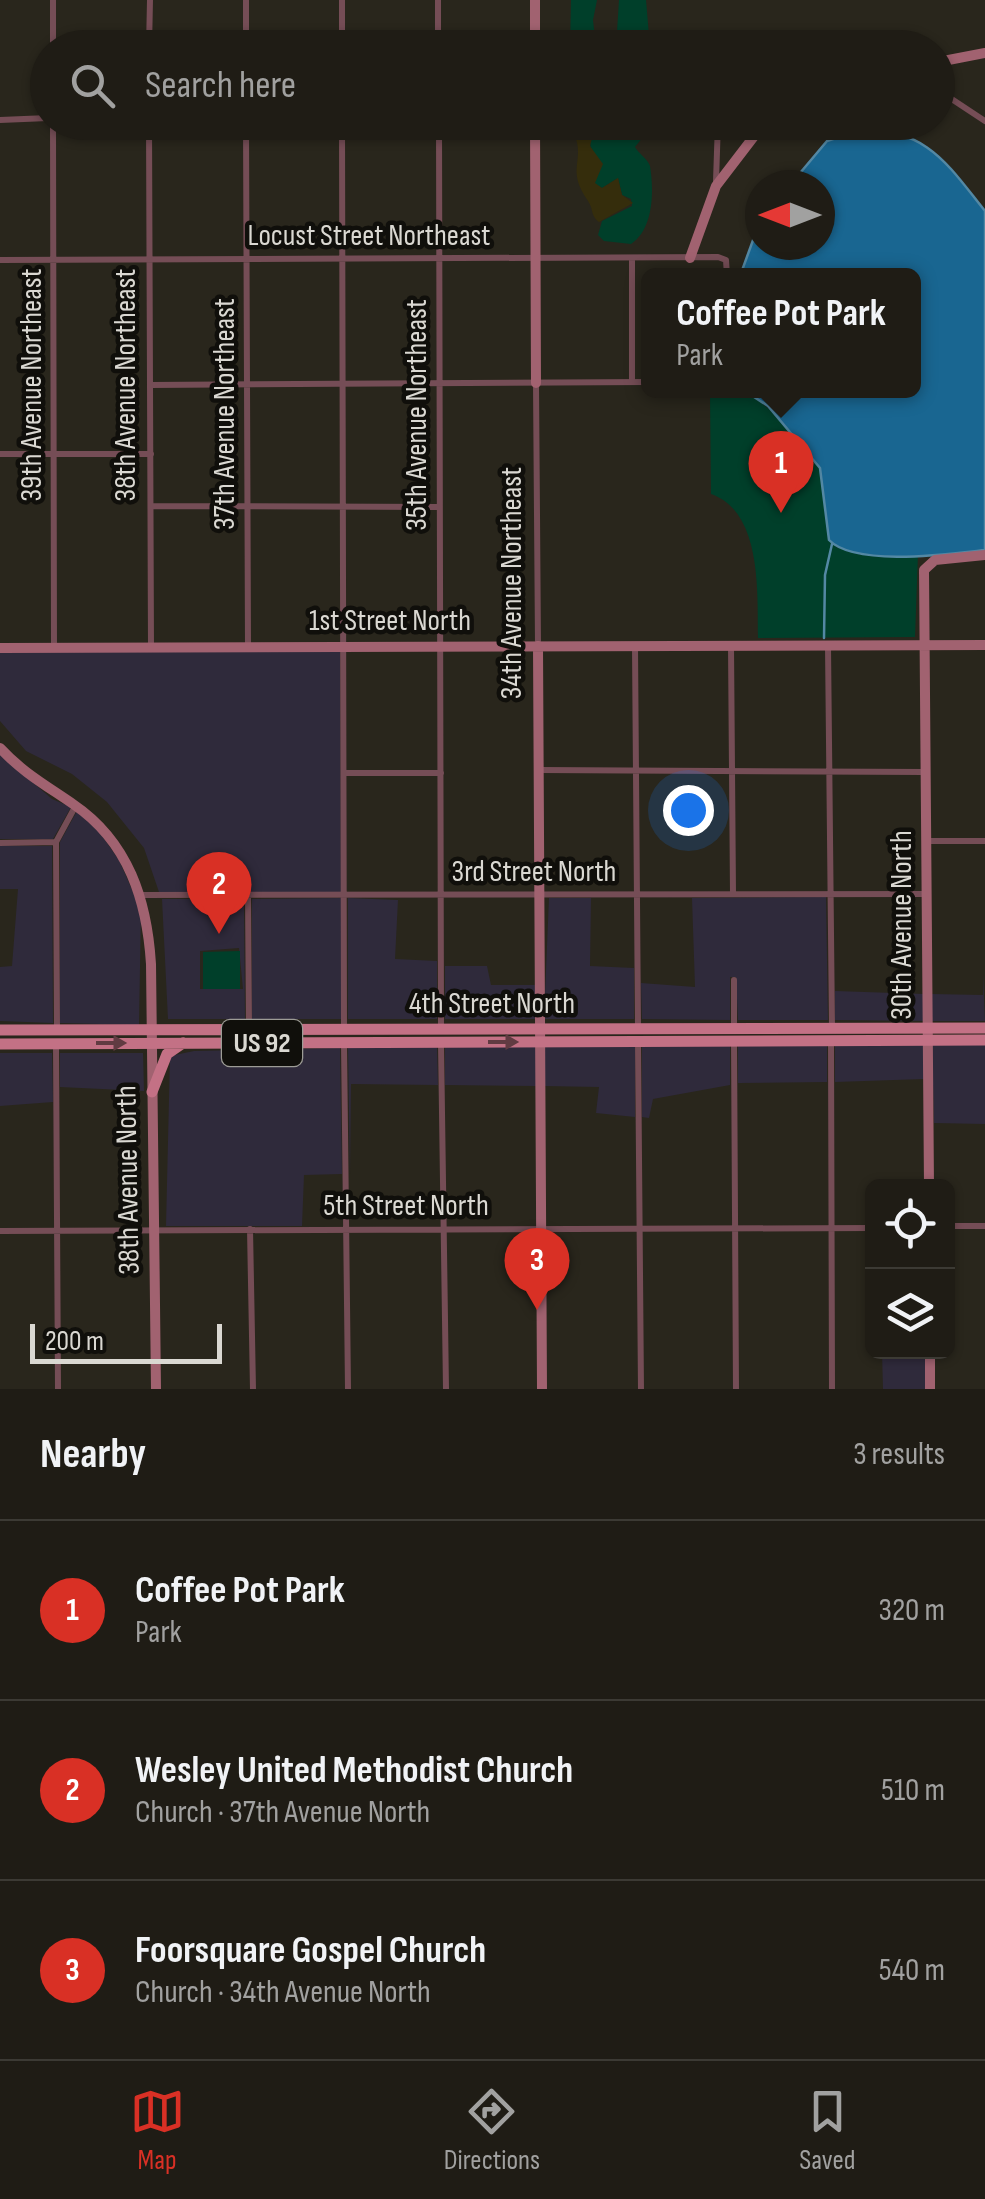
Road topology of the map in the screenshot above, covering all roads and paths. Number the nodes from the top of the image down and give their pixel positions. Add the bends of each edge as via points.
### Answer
1 (53, 0) edge
2 (150, 0) edge
3 (246, 0) edge
4 (342, 0) edge
5 (438, 0) edge
6 (535, 0) edge
7 (53, 30) edge
8 (150, 30) edge
9 (246, 30) edge
10 (342, 30) edge
11 (438, 30) edge
12 (535, 30) edge
13 (985, 53) edge
14 (955, 59) edge
15 (955, 101) edge
16 (0, 120) edge
17 (30, 120) edge
18 (985, 121) edge
19 (51, 140) edge
20 (149, 140) edge
21 (246, 140) edge
22 (342, 140) edge
23 (439, 140) edge
24 (535, 140) edge
25 (717, 140) edge
26 (751, 140) edge
27 (716, 186) junction
28 (343, 258) junction
29 (439, 258) junction
30 (536, 258) junction
31 (632, 258) junction
32 (690, 258) junction
33 (150, 259) junction
34 (247, 259) junction
35 (0, 260) edge
36 (55, 260) junction
37 (726, 268) edge
38 (632, 382) junction
39 (641, 382) edge
40 (246, 383) junction
41 (536, 383) junction
42 (343, 384) junction
43 (440, 384) junction
44 (150, 385) junction
45 (0, 454) edge
46 (54, 454) junction
47 (151, 454) junction
48 (151, 506) junction
49 (248, 506) junction
50 (439, 506) junction
51 (344, 507) junction
52 (985, 555) edge
53 (828, 645) junction
54 (925, 645) junction
55 (985, 645) edge
56 (248, 646) junction
57 (344, 646) junction
58 (440, 646) junction
59 (538, 646) junction
60 (635, 646) junction
61 (731, 646) junction
62 (0, 648) edge
63 (54, 648) junction
64 (151, 648) junction
65 (0, 748) edge
66 (539, 770) junction
67 (635, 771) junction
68 (732, 771) junction
69 (829, 771) junction
70 (346, 772) junction
71 (441, 772) junction
72 (926, 772) junction
73 (76, 806) junction
74 (926, 841) junction
75 (985, 841) edge
76 (56, 842) junction
77 (0, 843) edge
78 (636, 894) junction
79 (733, 894) junction
80 (829, 894) junction
81 (927, 894) junction
82 (248, 895) junction
83 (344, 895) junction
84 (441, 895) junction
85 (540, 895) junction
86 (141, 896) junction
87 (734, 980) dead end
88 (928, 1027) junction
89 (540, 1028) junction
90 (638, 1028) junction
91 (684, 1028) junction
92 (734, 1028) junction
93 (985, 1028) edge
94 (248, 1029) junction
95 (305, 1029) junction
96 (344, 1029) junction
97 (0, 1030) edge
98 (831, 1035) junction
99 (151, 1036) junction
100 (441, 1036) junction
101 (56, 1037) junction
102 (985, 1040) edge
103 (928, 1041) junction
104 (540, 1042) junction
105 (638, 1042) junction
106 (734, 1042) junction
107 (184, 1043) junction
108 (249, 1043) junction
109 (344, 1043) junction
110 (2, 1044) edge
111 (152, 1092) junction
112 (928, 1179) edge
113 (955, 1226) edge
114 (985, 1226) edge
115 (444, 1228) junction
116 (640, 1228) junction
117 (734, 1228) junction
118 (865, 1228) edge
119 (347, 1229) junction
120 (541, 1229) junction
121 (830, 1229) junction
122 (58, 1230) junction
123 (154, 1230) junction
124 (250, 1230) junction
125 (0, 1231) edge
126 (930, 1359) edge
127 (58, 1389) edge
128 (156, 1389) edge
129 (253, 1389) edge
130 (348, 1389) edge
131 (446, 1389) edge
132 (542, 1389) edge
133 (641, 1389) edge
134 (736, 1389) edge
135 (832, 1389) edge
136 (930, 1389) edge

1 - 7 street
2 - 8 street
3 - 9 street
4 - 10 street
5 - 11 street
6 - 12 street
13 - 14 street
15 - 18 street
16 - 17 street
19 - 36 street, 39th Avenue Northeast
20 - 33 street, 38th Avenue Northeast
21 - 34 street, 37th Avenue Northeast
22 - 28 street
23 - 29 street, 35th Avenue Northeast
24 - 30 street, 34th Avenue Northeast
25 - 27 street
26 - 27 street
27 - 32 street
28 - 29 street, Locust Street Northeast
28 - 34 street, Locust Street Northeast
28 - 42 street
29 - 30 street, Locust Street Northeast
29 - 43 street, 35th Avenue Northeast
30 - 31 street, Locust Street Northeast
30 - 41 street, 34th Avenue Northeast
31 - 32 street, Locust Street Northeast
31 - 38 street
32 - 37 street, Locust Street Northeast via 724,258
33 - 34 street, Locust Street Northeast
33 - 36 street, Locust Street Northeast
33 - 44 street, 38th Avenue Northeast
34 - 40 street, 37th Avenue Northeast
35 - 36 street, Locust Street Northeast
36 - 46 street, 39th Avenue Northeast
38 - 39 street
38 - 41 street
40 - 42 street
40 - 44 street
40 - 49 street, 37th Avenue Northeast
41 - 43 street
41 - 59 street, 34th Avenue Northeast
42 - 43 street
42 - 51 street
43 - 50 street, 35th Avenue Northeast
44 - 47 street, 38th Avenue Northeast
45 - 46 street
46 - 47 street
46 - 63 street, 39th Avenue Northeast
47 - 48 street, 38th Avenue Northeast
48 - 49 street
48 - 64 street, 38th Avenue Northeast
49 - 51 street
49 - 56 street, 37th Avenue Northeast
50 - 51 street
50 - 58 street, 35th Avenue Northeast
51 - 57 street
52 - 54 street via 935,560 924,570
53 - 54 street, 1st Street North
53 - 61 street, 1st Street North
53 - 69 street
54 - 55 street, 1st Street North
54 - 72 street, 30th Avenue North
56 - 57 street, 1st Street North
56 - 64 street, 1st Street North
57 - 58 street, 1st Street North
57 - 70 street
58 - 59 street, 1st Street North
58 - 71 street, 35th Avenue Northeast
59 - 60 street, 1st Street North
59 - 66 street, 34th Avenue Northeast
60 - 61 street, 1st Street North
60 - 67 street
61 - 68 street
62 - 63 street, 1st Street North
63 - 64 street, 1st Street North
65 - 73 street
66 - 67 street
66 - 85 street, 34th Avenue Northeast
67 - 68 street
67 - 78 street
68 - 69 street
68 - 79 street
69 - 72 street
69 - 80 street
70 - 71 street
70 - 83 street
71 - 84 street, 35th Avenue Northeast
72 - 74 street, 30th Avenue North
73 - 76 street
73 - 86 street via 118,848
74 - 75 street
74 - 81 street, 30th Avenue North
76 - 77 street
76 - 101 street
78 - 79 street, 3rd Street North
78 - 85 street, 3rd Street North
78 - 90 street
79 - 80 street, 3rd Street North
80 - 81 street, 3rd Street North
80 - 98 street
81 - 88 street, 30th Avenue North
82 - 83 street, 3rd Street North
82 - 86 street, 3rd Street North
82 - 94 street
83 - 84 street, 3rd Street North
83 - 96 street
84 - 85 street, 3rd Street North
84 - 100 street, 35th Avenue Northeast
85 - 89 street, 34th Avenue Northeast
86 - 99 street via 149,936
87 - 92 street
88 - 93 main road, 4th Street North / US 92
88 - 98 main road, 4th Street North / US 92
88 - 103 street, 30th Avenue North
89 - 90 main road, 4th Street North / US 92
89 - 100 main road, 4th Street North / US 92
89 - 104 street, 34th Avenue Northeast
90 - 91 main road, 4th Street North / US 92
91 - 92 main road, 4th Street North / US 92
91 - 105 main road
92 - 98 main road, 4th Street North / US 92
92 - 106 street
94 - 95 main road, 4th Street North / US 92
94 - 99 main road, 4th Street North / US 92
95 - 96 main road, 4th Street North / US 92
95 - 108 main road via 299,1035 254,1036
96 - 100 main road, 4th Street North / US 92
97 - 101 main road, 4th Street North / US 92
98 - 103 main road, 4th Street North / US 92
98 - 106 main road, 4th Street North / US 92
98 - 121 street
99 - 101 main road, 4th Street North / US 92
99 - 107 main road, 4th Street North / US 92
99 - 111 street, 38th Avenue North
100 -> 104 main road, 4th Street North / US 92
100 - 109 main road, 4th Street North via 360,1036
100 - 115 street, 35th Avenue Northeast
101 - 110 main road
101 - 122 street
102 - 103 main road, 4th Street North / US 92
103 - 112 street, 30th Avenue North
104 - 105 main road, 4th Street North / US 92
104 - 120 street, 34th Avenue Northeast
105 - 106 main road, 4th Street North / US 92
105 - 116 street
106 - 117 street
107 - 108 main road, 4th Street North / US 92
107 - 111 main road via 166,1054
108 - 109 main road, 4th Street North / US 92
109 - 119 street
111 - 123 street, 38th Avenue North
113 - 114 street
115 - 119 street, 5th Street North
115 - 120 street, 5th Street North
115 - 131 street, 35th Avenue Northeast
116 - 117 street, 5th Street North
116 - 120 street, 5th Street North
116 - 133 street
117 - 121 street, 5th Street North
117 - 134 street
118 - 121 street, 5th Street North
119 - 124 street, 5th Street North
119 - 130 street
120 - 132 street, 34th Avenue Northeast
121 - 135 street
122 - 123 street, 5th Street North
122 - 125 street, 5th Street North
122 - 127 street
123 - 124 street, 5th Street North
123 - 128 street, 38th Avenue North
124 - 129 street
126 - 136 street

